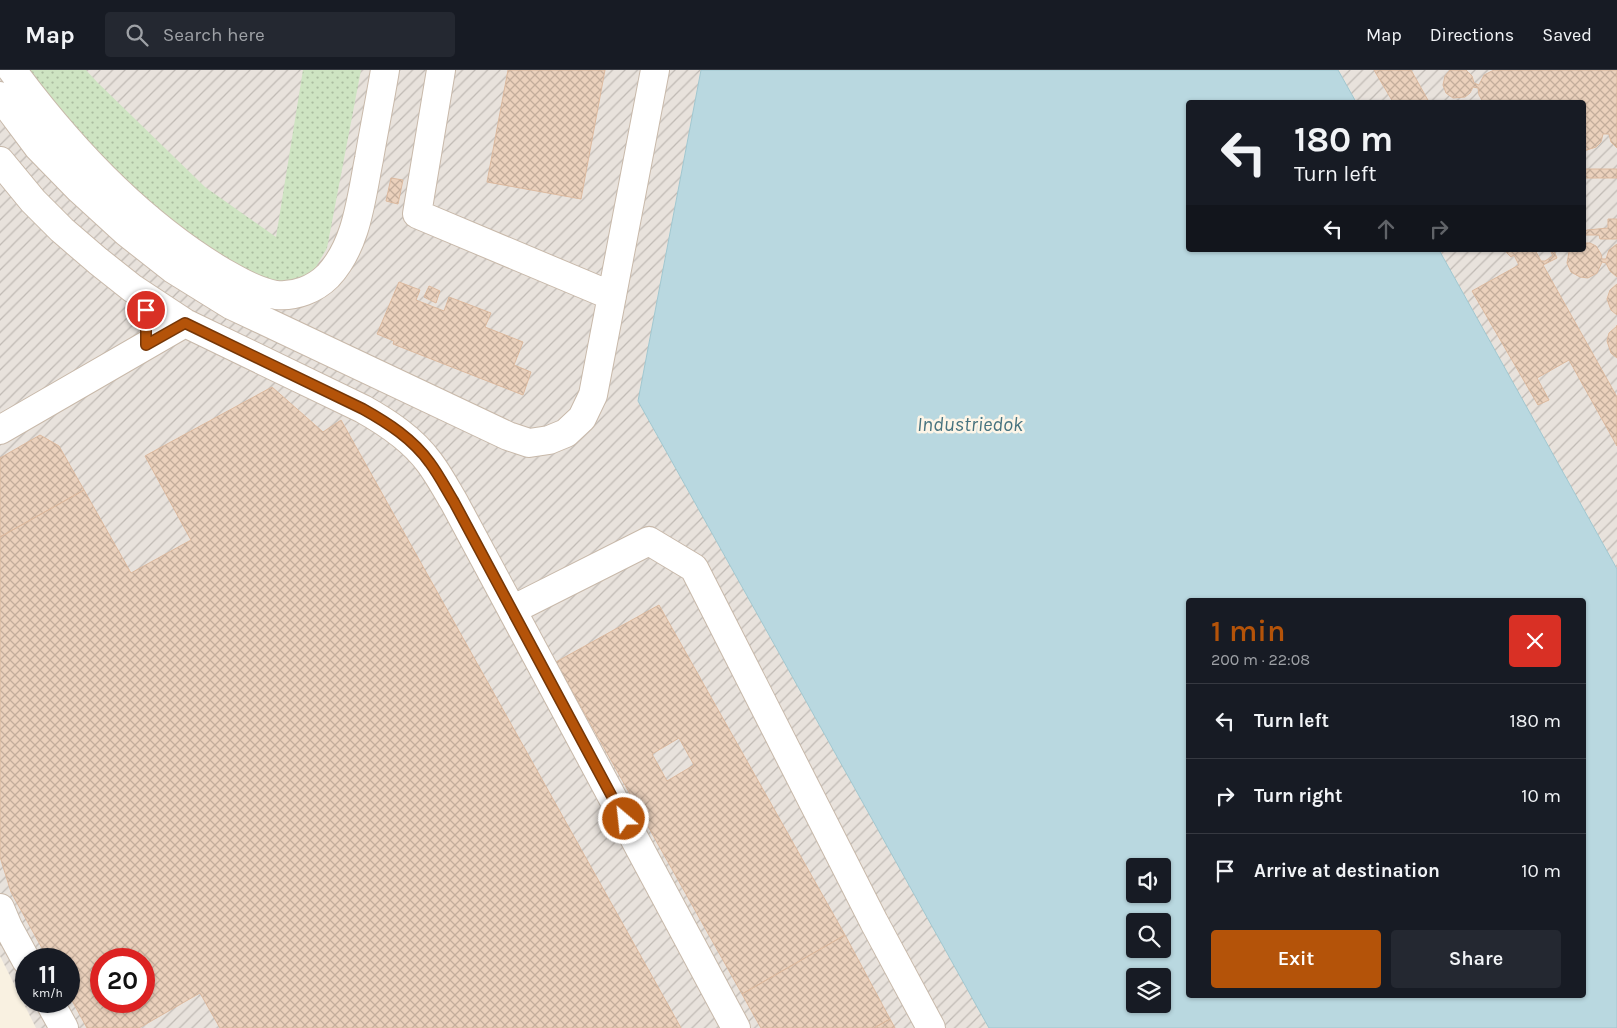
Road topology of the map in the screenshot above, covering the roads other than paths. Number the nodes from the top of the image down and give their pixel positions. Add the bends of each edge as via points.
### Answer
1 (12, 70) edge
2 (385, 70) edge
3 (441, 70) edge
4 (655, 70) edge
5 (0, 96) edge
6 (0, 161) edge
7 (132, 288) junction
8 (612, 296) junction
9 (185, 323) junction
10 (146, 345) junction
11 (0, 430) edge
12 (512, 610) junction
13 (0, 908) edge
14 (19, 948) edge
15 (56, 1013) edge
16 (64, 1028) edge
17 (736, 1028) edge
18 (931, 1028) edge

1 - 2 lane via 39,107 85,159 168,233 232,278 276,295 294,295 313,288 328,276 352,236
3 - 8 lane via 417,214
4 - 8 lane
5 - 8 lane via 38,147 79,189 173,269 231,305 529,443 566,433 582,418 593,395
6 - 7 lane via 62,230
7 - 9 lane
7 - 10 lane via 146,310
9 - 10 lane
9 - 12 lane via 363,409 410,441 429,462 454,502
10 - 11 lane
12 - 17 lane
12 - 18 lane via 649,541 694,568
13 - 14 lane
15 - 16 lane

